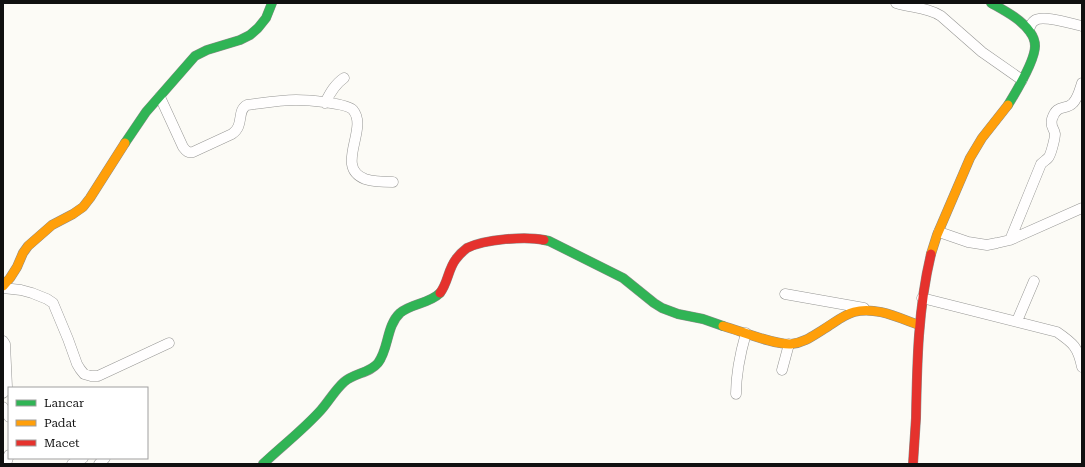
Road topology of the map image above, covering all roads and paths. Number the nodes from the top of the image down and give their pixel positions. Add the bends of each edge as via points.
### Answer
1 (272, 3) edge
2 (896, 3) edge
3 (991, 3) edge
4 (1082, 26) edge
5 (1029, 29) junction
6 (344, 78) dead end
7 (1022, 80) junction
8 (1082, 83) edge
9 (160, 97) junction
10 (325, 102) junction
11 (393, 182) dead end
12 (1082, 208) edge
13 (939, 232) junction
14 (1010, 240) junction
15 (1034, 281) dead end
16 (3, 287) edge
17 (785, 294) dead end
18 (922, 298) junction
19 (884, 313) junction
20 (1017, 321) junction
21 (919, 325) junction
22 (746, 333) junction
23 (3, 341) edge
24 (169, 343) dead end
25 (789, 344) junction
26 (1082, 367) edge
27 (782, 370) dead end
28 (3, 393) edge
29 (736, 394) dead end
30 (81, 459) edge
31 (72, 464) edge
32 (263, 464) edge
33 (913, 464) edge

1 - 9 street via 263,22 250,36 194,56
2 - 7 street via 934,11 982,52
3 - 5 street
4 - 5 street via 1050,18 1034,21
5 - 7 street via 1035,45
6 - 10 street via 337,83
7 - 13 street via 1006,107 972,153
8 - 14 street via 1073,104 1061,107 1052,118 1051,126 1055,135 1049,157 1040,164
9 - 10 street via 183,147 190,153 236,131 244,106 296,100
9 - 16 street via 132,132 83,207 52,225 28,246
10 - 11 street via 353,109 358,123 352,163 358,175 366,179
12 - 14 street
13 - 14 street via 977,244 987,245
13 - 18 street via 932,249
15 - 20 street
16 - 24 street via 32,293 53,303 77,364 84,374 98,376
17 - 19 street
18 - 20 street
18 - 21 street
19 - 21 street
19 - 25 street via 867,310 854,312 810,338
20 - 26 street via 1057,332 1078,350
21 - 33 street
22 - 25 street
22 - 29 street via 736,378
22 - 32 street via 662,308 623,278 549,241 520,238 468,248 452,265 441,292 400,313 391,326 379,362 338,387 321,410
23 - 28 street via 7,387
25 - 27 street
30 - 31 street

